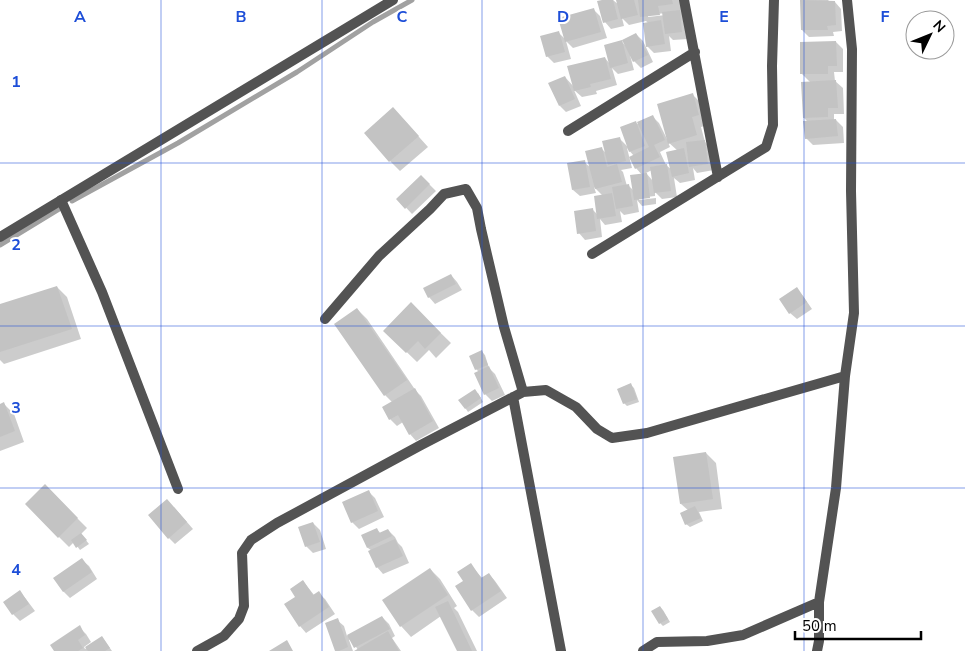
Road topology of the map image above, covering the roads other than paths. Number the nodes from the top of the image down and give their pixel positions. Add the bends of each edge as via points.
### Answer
1 (393, 0) edge
2 (684, 0) edge
3 (774, 0) edge
4 (847, 0) edge
5 (695, 52) junction
6 (568, 131) dead end
7 (718, 177) junction
8 (61, 200) junction
9 (0, 237) edge
10 (592, 254) dead end
11 (324, 319) dead end
12 (845, 376) junction
13 (523, 392) junction
14 (513, 398) junction
15 (178, 489) dead end
16 (819, 602) junction
17 (197, 651) edge
18 (561, 651) edge
19 (643, 651) edge
20 (818, 651) edge

1 - 8 street
2 - 5 street
3 - 7 street via 773,125 766,147
4 - 12 street via 852,49 854,313
5 - 6 street
5 - 7 street
7 - 10 street
8 - 9 street
8 - 15 street via 102,292
11 - 13 street via 379,256 444,194 466,189 477,208 504,327
12 - 13 street via 646,433 612,438 597,430 576,407 552,393 546,390
12 - 16 street via 836,488
13 - 14 street
14 - 17 street via 277,523 251,540 242,553 244,606 239,618 224,636
14 - 18 street
16 - 19 street via 743,635 707,641 657,642
16 - 20 street

